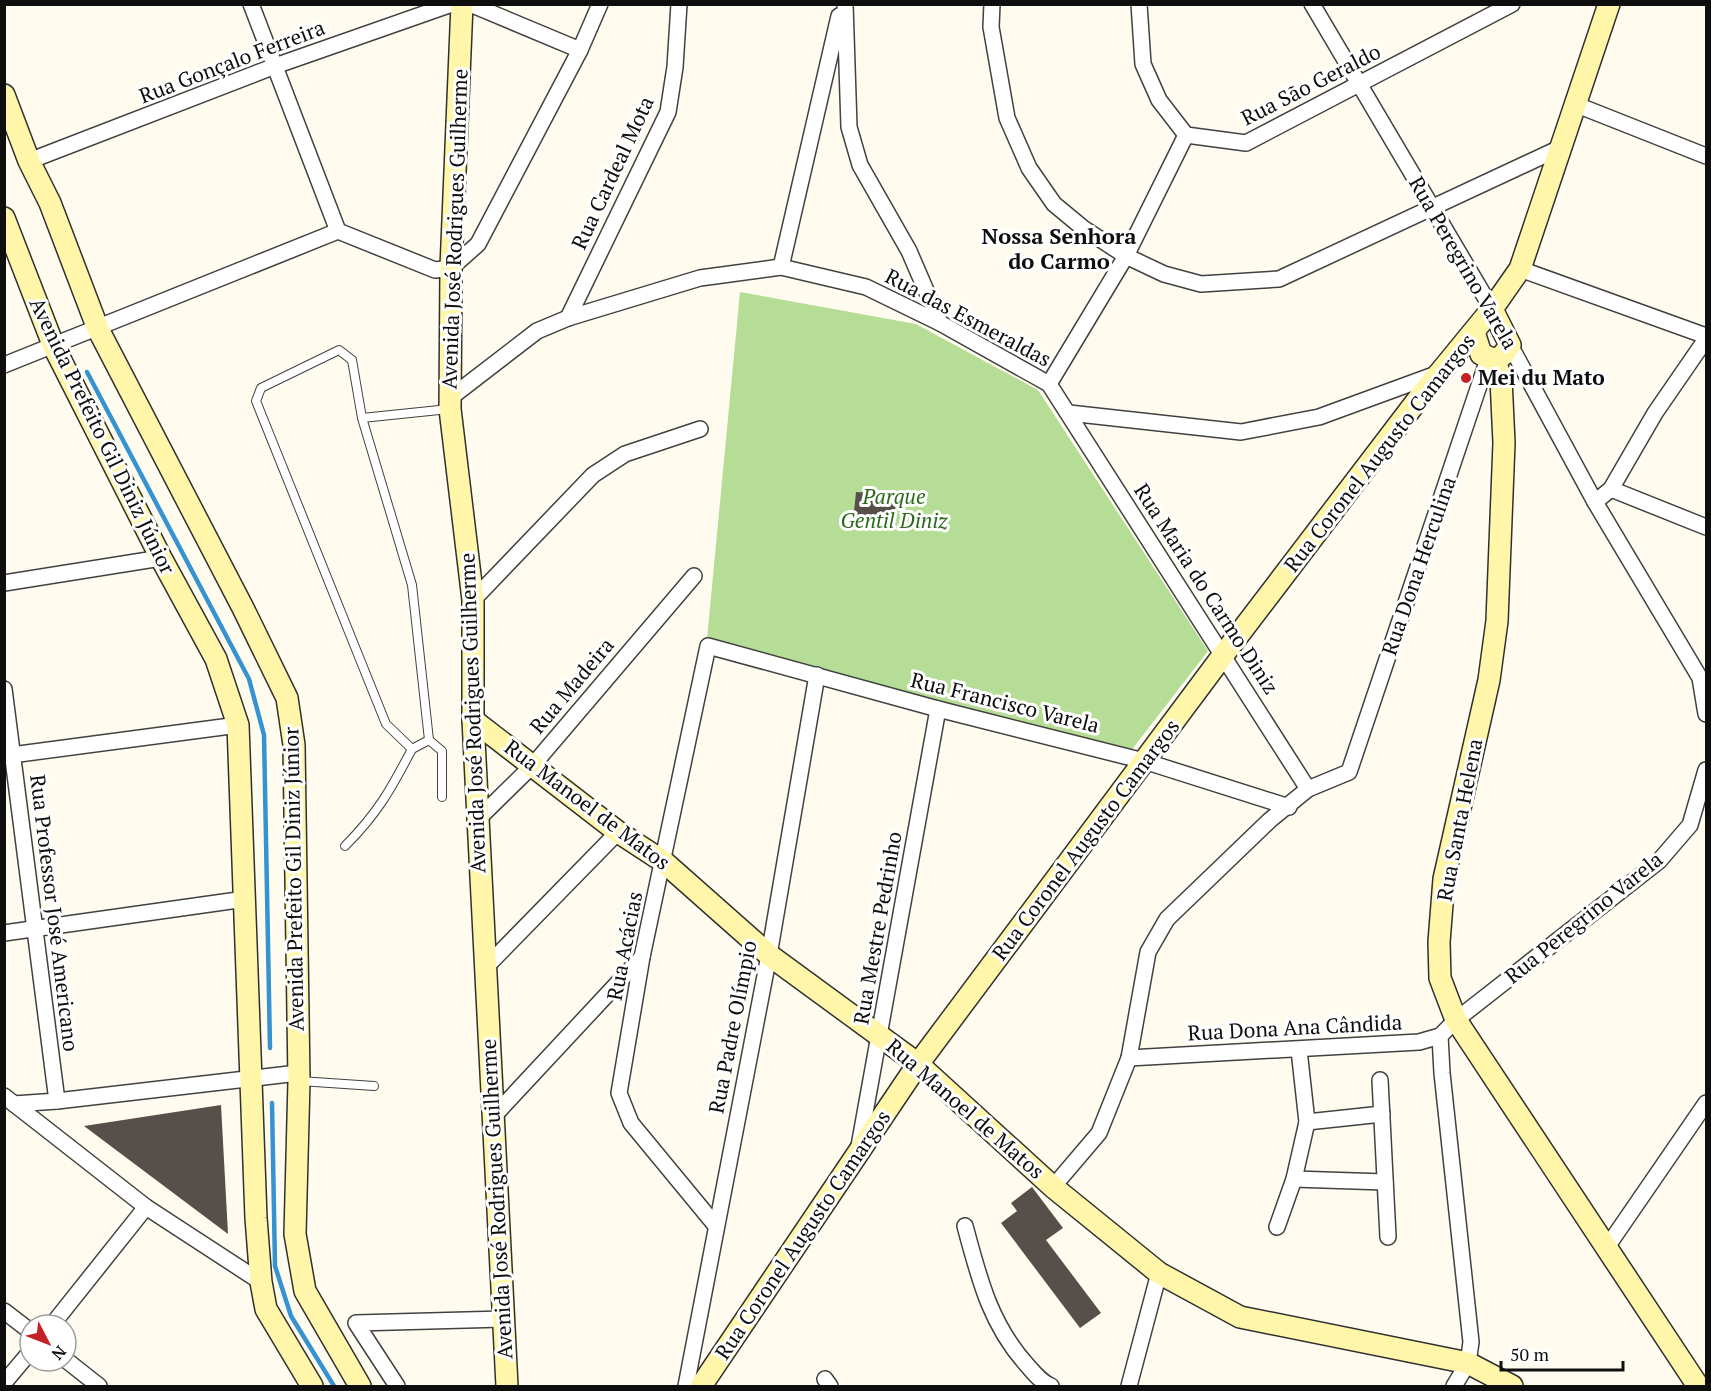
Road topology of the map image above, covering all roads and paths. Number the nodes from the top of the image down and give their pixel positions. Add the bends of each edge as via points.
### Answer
1 (251, 4) edge
2 (452, 4) edge
3 (462, 4) edge
4 (471, 4) edge
5 (600, 4) edge
6 (679, 4) edge
7 (844, 4) edge
8 (992, 4) edge
9 (1139, 4) edge
10 (1312, 4) edge
11 (1512, 4) edge
12 (1609, 4) edge
13 (580, 50) junction
14 (275, 66) junction
15 (1360, 85) junction
16 (4, 95) edge
17 (1577, 105) junction
18 (1186, 135) junction
19 (1562, 147) junction
20 (1707, 156) edge
21 (29, 161) junction
22 (1432, 207) junction
23 (4, 218) edge
24 (338, 231) junction
25 (1126, 256) junction
26 (781, 267) junction
27 (451, 268) junction
28 (1520, 269) junction
29 (1492, 309) junction
30 (568, 318) junction
31 (940, 323) junction
32 (98, 329) junction
33 (1707, 337) edge
34 (1508, 340) junction
35 (54, 347) junction
36 (1487, 356) junction
37 (4, 364) edge
38 (1524, 370) junction
39 (1440, 373) junction
40 (1048, 384) junction
41 (450, 404) junction
42 (1069, 413) junction
43 (362, 418) junction
44 (700, 429) dead end
45 (1611, 489) junction
46 (1595, 502) junction
47 (1707, 527) edge
48 (161, 558) junction
49 (694, 576) dead end
50 (4, 583) edge
51 (473, 600) junction
52 (708, 646) joint
53 (1224, 654) junction
54 (817, 675) junction
55 (4, 688) edge
56 (938, 709) junction
57 (1707, 714) edge
58 (473, 720) junction
59 (238, 725) junction
60 (429, 740) junction
61 (412, 749) junction
62 (8, 756) edge
63 (1144, 761) junction
64 (533, 765) junction
65 (1707, 770) edge
66 (1308, 789) junction
67 (442, 797) dead end
68 (1289, 807) junction
69 (478, 819) junction
70 (618, 832) junction
71 (345, 846) dead end
72 (664, 862) junction
73 (245, 899) junction
74 (37, 930) junction
75 (4, 933) edge
76 (769, 955) junction
77 (642, 957) junction
78 (485, 968) junction
79 (1456, 1020) junction
80 (880, 1035) junction
81 (1440, 1036) junction
82 (1299, 1050) junction
83 (1129, 1058) junction
84 (918, 1064) junction
85 (298, 1077) junction
86 (252, 1079) junction
87 (1380, 1080) dead end
88 (374, 1086) dead end
89 (9, 1100) edge
90 (57, 1101) junction
91 (1707, 1103) edge
92 (1382, 1114) junction
93 (492, 1118) junction
94 (1307, 1122) junction
95 (857, 1155) junction
96 (1294, 1179) junction
97 (1385, 1182) junction
98 (1053, 1186) junction
99 (146, 1207) junction
100 (716, 1226) junction
101 (965, 1226) dead end
102 (1277, 1227) dead end
103 (1388, 1237) dead end
104 (1607, 1247) junction
105 (1159, 1273) junction
106 (261, 1282) junction
107 (4, 1311) edge
108 (62, 1313) edge
109 (503, 1319) junction
110 (18, 1322) edge
111 (1468, 1363) junction
112 (18, 1366) edge
113 (78, 1369) edge
114 (4, 1383) edge
115 (99, 1386) edge
116 (312, 1386) edge
117 (360, 1386) edge
118 (397, 1386) edge
119 (507, 1386) edge
120 (686, 1386) edge
121 (701, 1386) edge
122 (1051, 1386) edge
123 (1129, 1386) edge
124 (1454, 1386) edge
125 (1512, 1386) edge
126 (1698, 1386) edge

1 - 14 street
2 - 14 street, Rua Gonçalo Ferreira
3 - 27 street, Avenida José Rodrigues Guilherme
4 - 13 street
5 - 13 street
6 - 30 street, Rua Cardeal Mota via 668,112
7 - 26 street
7 - 31 street via 849,127 860,165 909,251
8 - 25 street via 991,27 1007,118 1029,168 1054,204
9 - 18 street via 1143,64 1159,100
10 - 15 street, Rua Peregrino Varela
11 - 15 street, Rua São Geraldo
12 - 17 street
13 - 27 street via 478,244
14 - 21 street, Rua Gonçalo Ferreira
14 - 24 street
15 - 18 street, Rua São Geraldo via 1246,143
15 - 22 street, Rua Peregrino Varela
16 - 21 street, Avenida Prefeito Gil Diniz Júnior
17 - 19 street
17 - 20 street
18 - 25 street
19 - 22 street
19 - 28 street
21 - 32 street, Avenida Prefeito Gil Diniz Júnior via 50,203
22 - 25 street via 1279,279 1201,284 1164,274
22 - 29 street, Rua Peregrino Varela
23 - 35 street, Avenida Prefeito Gil Diniz Júnior
24 - 27 street via 435,270
24 - 32 street
25 - 40 street
26 - 30 street, Rua das Esmeraldas via 700,278
26 - 31 street, Rua das Esmeraldas via 866,287
27 - 41 street, Avenida José Rodrigues Guilherme
28 - 29 street
28 - 33 street
29 - 34 street, Rua Peregrino Varela
29 - 36 street, Rua Coronel Augusto Camargos
30 - 41 street, Rua das Esmeraldas via 537,331
31 - 40 street, Rua das Esmeraldas
32 - 35 street
32 - 85 street, Avenida Prefeito Gil Diniz Júnior via 287,698 294,746
33 - 45 street via 1655,413
34 - 36 street via 1503,355
34 - 38 street, Rua Peregrino Varela
35 - 37 street
35 - 48 street, Avenida Prefeito Gil Diniz Júnior
36 - 38 street
36 - 39 street, Rua Coronel Augusto Camargos
36 - 66 street, Rua Dona Herculina via 1349,772
36 - 79 street, Rua Santa Helena via 1504,443 1497,621 1489,680 1444,879 1440,978
38 - 46 street, Rua Peregrino Varela
39 - 42 street via 1319,417 1241,432
39 - 53 street, Rua Coronel Augusto Camargos
40 - 42 street, Rua das Esmeraldas
41 - 43 lane
41 - 51 street, Avenida José Rodrigues Guilherme
42 - 53 street, Rua Maria do Carmo Diniz
43 - 60 lane via 412,585
43 - 61 lane via 352,360 339,350 261,388 255,401 386,724
44 - 51 street via 626,454 593,475
45 - 46 street
45 - 47 street
46 - 57 street, Rua Peregrino Varela via 1700,678
48 - 50 street
48 - 59 street, Avenida Prefeito Gil Diniz Júnior via 216,659
49 - 64 street, Rua Madeira
51 - 58 street, Avenida José Rodrigues Guilherme
52 - 54 street, Rua Francisco Varela
52 - 72 street, Rua Acácias
53 - 63 street, Rua Coronel Augusto Camargos
53 - 66 street, Rua Maria do Carmo Diniz
54 - 56 street, Rua Francisco Varela
54 - 76 street, Rua Padre Olímpio
55 - 62 street, Rua Professor José Americano
56 - 63 street, Rua Francisco Varela
56 - 80 street, Rua Mestre Pedrinho
58 - 64 street, Rua Manoel de Matos
58 - 69 street, Avenida José Rodrigues Guilherme
59 - 62 street
59 - 73 street, Avenida Prefeito Gil Diniz Júnior
60 - 61 lane
60 - 67 lane via 441,751
61 - 71 lane via 387,798 370,822
62 - 74 street, Rua Professor José Americano
63 - 68 street, Rua Francisco Varela
63 - 84 street, Rua Coronel Augusto Camargos
64 - 69 street, Rua Madeira
64 - 70 street, Rua Manoel de Matos
65 - 79 street, Rua Peregrino Varela via 1690,825 1659,861
66 - 68 street
68 - 83 street via 1270,820 1167,919 1148,952
69 - 78 street, Avenida José Rodrigues Guilherme
70 - 72 street, Rua Manoel de Matos
70 - 78 street
72 - 76 street, Rua Manoel de Matos
72 - 77 street, Rua Acácias
73 - 74 street
73 - 86 street, Avenida Prefeito Gil Diniz Júnior
74 - 75 street
74 - 90 street, Rua Professor José Americano
76 - 80 street, Rua Manoel de Matos
76 - 100 street, Rua Padre Olímpio
77 - 93 street
77 - 100 street, Rua Acácias via 619,1093 631,1123
78 - 93 street, Avenida José Rodrigues Guilherme
79 - 81 street
79 - 104 street, Rua Santa Helena
80 - 84 street, Rua Manoel de Matos
80 - 95 street, Rua Mestre Pedrinho
81 - 82 street, Rua Dona Ana Cândida via 1419,1042
81 - 111 street via 1471,1341
82 - 83 street, Rua Dona Ana Cândida
82 - 94 street
83 - 98 street via 1099,1133
84 - 95 street, Rua Coronel Augusto Camargos
84 - 98 street, Rua Manoel de Matos
85 - 86 street
85 - 88 lane
85 - 117 street, Avenida Prefeito Gil Diniz Júnior via 295,1234 305,1292
86 - 90 street
86 - 106 street, Avenida Prefeito Gil Diniz Júnior
87 - 92 street
89 - 90 street
89 - 99 street
91 - 104 street
92 - 94 street
92 - 97 street
93 - 109 street, Avenida José Rodrigues Guilherme
94 - 96 street
95 - 121 street, Rua Coronel Augusto Camargos
96 - 97 street
96 - 102 street
97 - 103 street
98 - 105 street, Rua Manoel de Matos
99 - 106 street
99 - 108 street
100 - 120 street, Rua Padre Olímpio
101 - 122 street via 984,1292 1007,1343
104 - 126 street, Rua Santa Helena
105 - 111 street, Rua Manoel de Matos via 1240,1317
105 - 123 street
106 - 116 street, Avenida Prefeito Gil Diniz Júnior via 266,1309
107 - 110 street
109 - 118 street via 356,1323
109 - 119 street, Avenida José Rodrigues Guilherme
111 - 124 street
111 - 125 street, Rua Manoel de Matos
112 - 114 street
113 - 115 street

